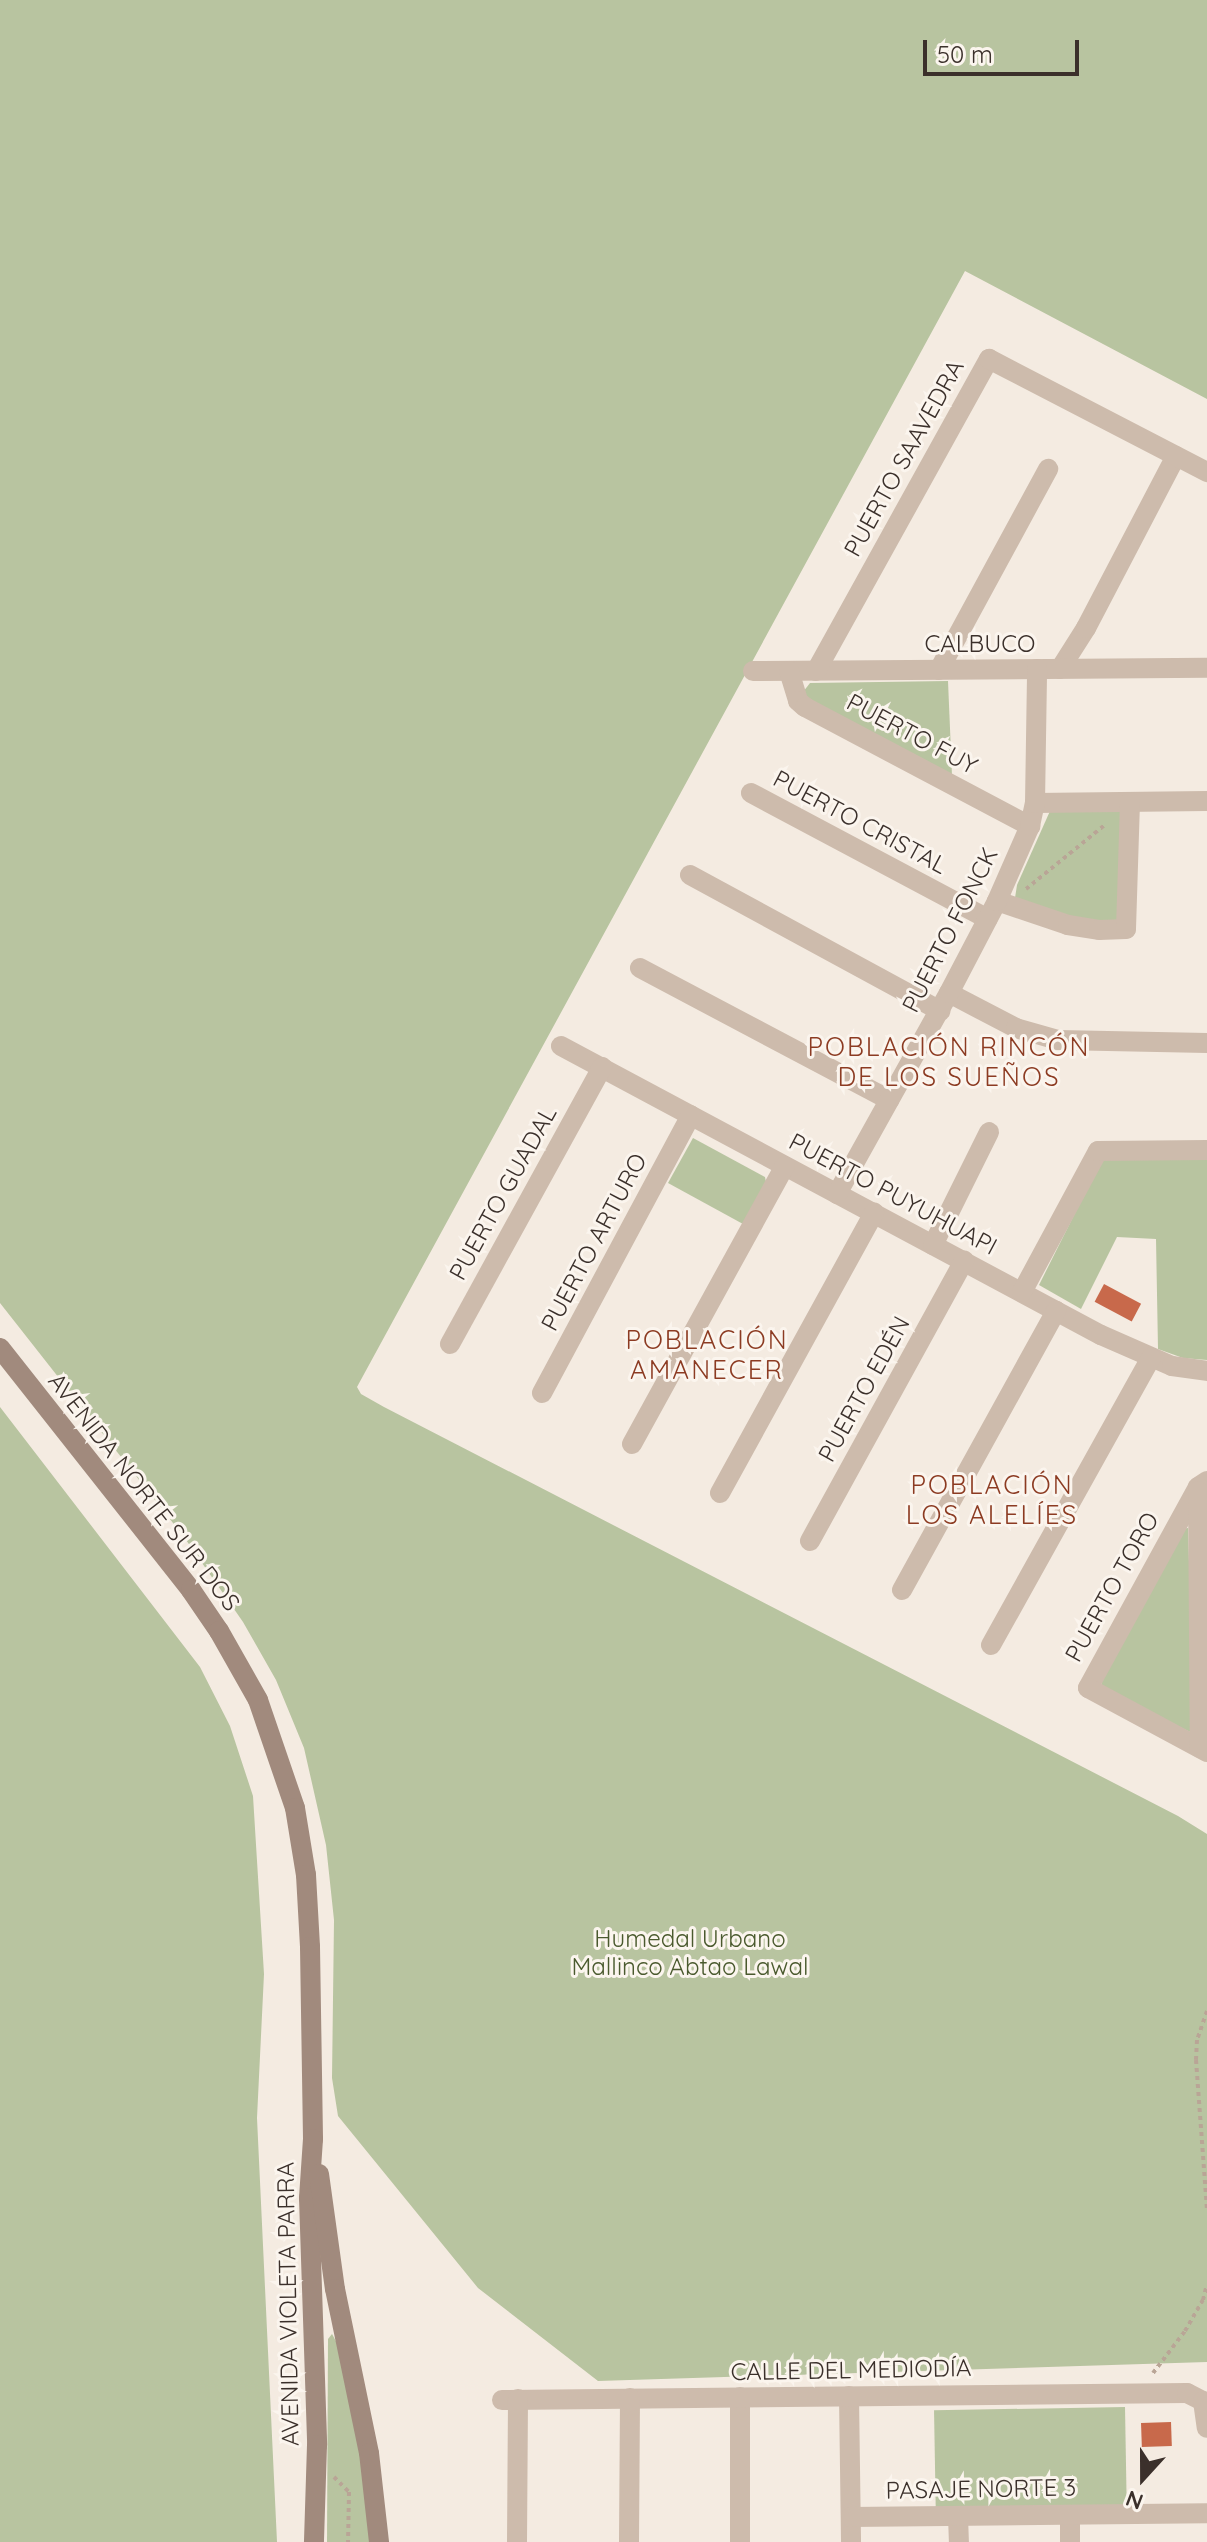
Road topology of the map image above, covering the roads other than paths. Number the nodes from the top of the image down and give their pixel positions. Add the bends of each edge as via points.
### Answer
1 (1176, 456) junction
2 (1048, 469) dead end
3 (1207, 472) edge
4 (1207, 668) edge
5 (1037, 669) junction
6 (1060, 669) junction
7 (939, 670) junction
8 (753, 671) dead end
9 (789, 671) junction
10 (816, 671) junction
11 (751, 793) dead end
12 (1207, 801) edge
13 (1130, 802) junction
14 (1035, 803) junction
15 (1030, 826) junction
16 (690, 875) dead end
17 (997, 907) junction
18 (640, 968) dead end
19 (944, 1002) junction
20 (1207, 1043) edge
21 (561, 1046) dead end
22 (602, 1067) junction
23 (889, 1100) junction
24 (691, 1115) junction
25 (989, 1132) dead end
26 (1207, 1150) edge
27 (785, 1166) junction
28 (837, 1194) junction
29 (874, 1213) junction
30 (933, 1245) junction
31 (964, 1261) junction
32 (1022, 1292) junction
33 (1056, 1311) junction
34 (450, 1344) dead end
35 (0, 1348) edge
36 (1151, 1358) junction
37 (1207, 1371) edge
38 (542, 1393) dead end
39 (632, 1444) dead end
40 (1202, 1484) edge
41 (720, 1493) dead end
42 (810, 1541) dead end
43 (902, 1590) dead end
44 (991, 1645) dead end
45 (1203, 1750) edge
46 (313, 2139) junction
47 (849, 2396) junction
48 (740, 2397) junction
49 (630, 2398) junction
50 (1207, 2428) edge
51 (1207, 2513) edge
52 (1070, 2515) junction
53 (958, 2516) junction
54 (851, 2517) junction
55 (314, 2542) edge
56 (379, 2542) edge
57 (517, 2542) edge
58 (629, 2542) edge
59 (740, 2542) edge
60 (851, 2542) edge
61 (959, 2542) edge
62 (1070, 2542) edge

1 - 3 street, PUERTO SAAVEDRA
1 - 6 street
1 - 10 street, PUERTO SAAVEDRA via 989,359
2 - 7 street
4 - 6 street, CALBUCO
5 - 6 street, CALBUCO
5 - 7 street, CALBUCO
5 - 14 street, PUERTO FONCK
7 - 10 street, CALBUCO
8 - 9 street, CALBUCO
9 - 10 street, CALBUCO
9 - 15 street, PUERTO FUY via 805,707
11 - 17 street, PUERTO CRISTAL
12 - 13 street
13 - 14 street
13 - 17 street, PUERTO CRISTAL via 1126,929 1080,927
14 - 15 street, PUERTO FONCK
15 - 17 street, PUERTO FONCK
16 - 19 street
17 - 19 street, PUERTO FONCK
18 - 23 street
19 - 20 street via 1058,1040
19 - 23 street, PUERTO FONCK
21 - 22 street, PUERTO PUYUHUAPI
22 - 24 street, PUERTO PUYUHUAPI
22 - 34 street, PUERTO GUADAL
23 - 28 street, PUERTO FONCK
24 - 27 street, PUERTO PUYUHUAPI
24 - 38 street, PUERTO ARTURO
25 - 30 street
26 - 32 street via 1098,1151
27 - 28 street, PUERTO PUYUHUAPI
27 - 39 street
28 - 29 street, PUERTO PUYUHUAPI
29 - 30 street, PUERTO PUYUHUAPI
29 - 41 street
30 - 31 street, PUERTO PUYUHUAPI
31 - 32 street, PUERTO PUYUHUAPI
31 - 42 street, PUERTO EDÉN
32 - 33 street, PUERTO PUYUHUAPI
33 - 36 street, PUERTO PUYUHUAPI
33 - 43 street
35 - 46 main road, AVENIDA NORTE SUR DOS via 191,1590 263,1712 295,1808 306,1875
36 - 37 street, PUERTO PUYUHUAPI
36 - 44 street
40 - 45 street
40 - 45 street, PUERTO TORO via 1088,1688
46 - 55 main road, AVENIDA VIOLETA PARRA via 309,2198
46 - 56 main road, AVENIDA VIOLETA PARRA via 335,2289 369,2453
47 - 48 street, CALLE DEL MEDIODÍA
47 - 50 street, CALLE DEL MEDIODÍA via 1187,2393 1206,2405
47 - 54 street
48 - 49 street, CALLE DEL MEDIODÍA
48 - 59 street
49 - 57 street, CALLE DEL MEDIODÍA via 510,2400
49 - 58 street
51 - 52 street, PASAJE NORTE 3
52 - 53 street, PASAJE NORTE 3
52 - 62 street
53 - 54 street, PASAJE NORTE 3
53 - 61 street
54 - 60 street

